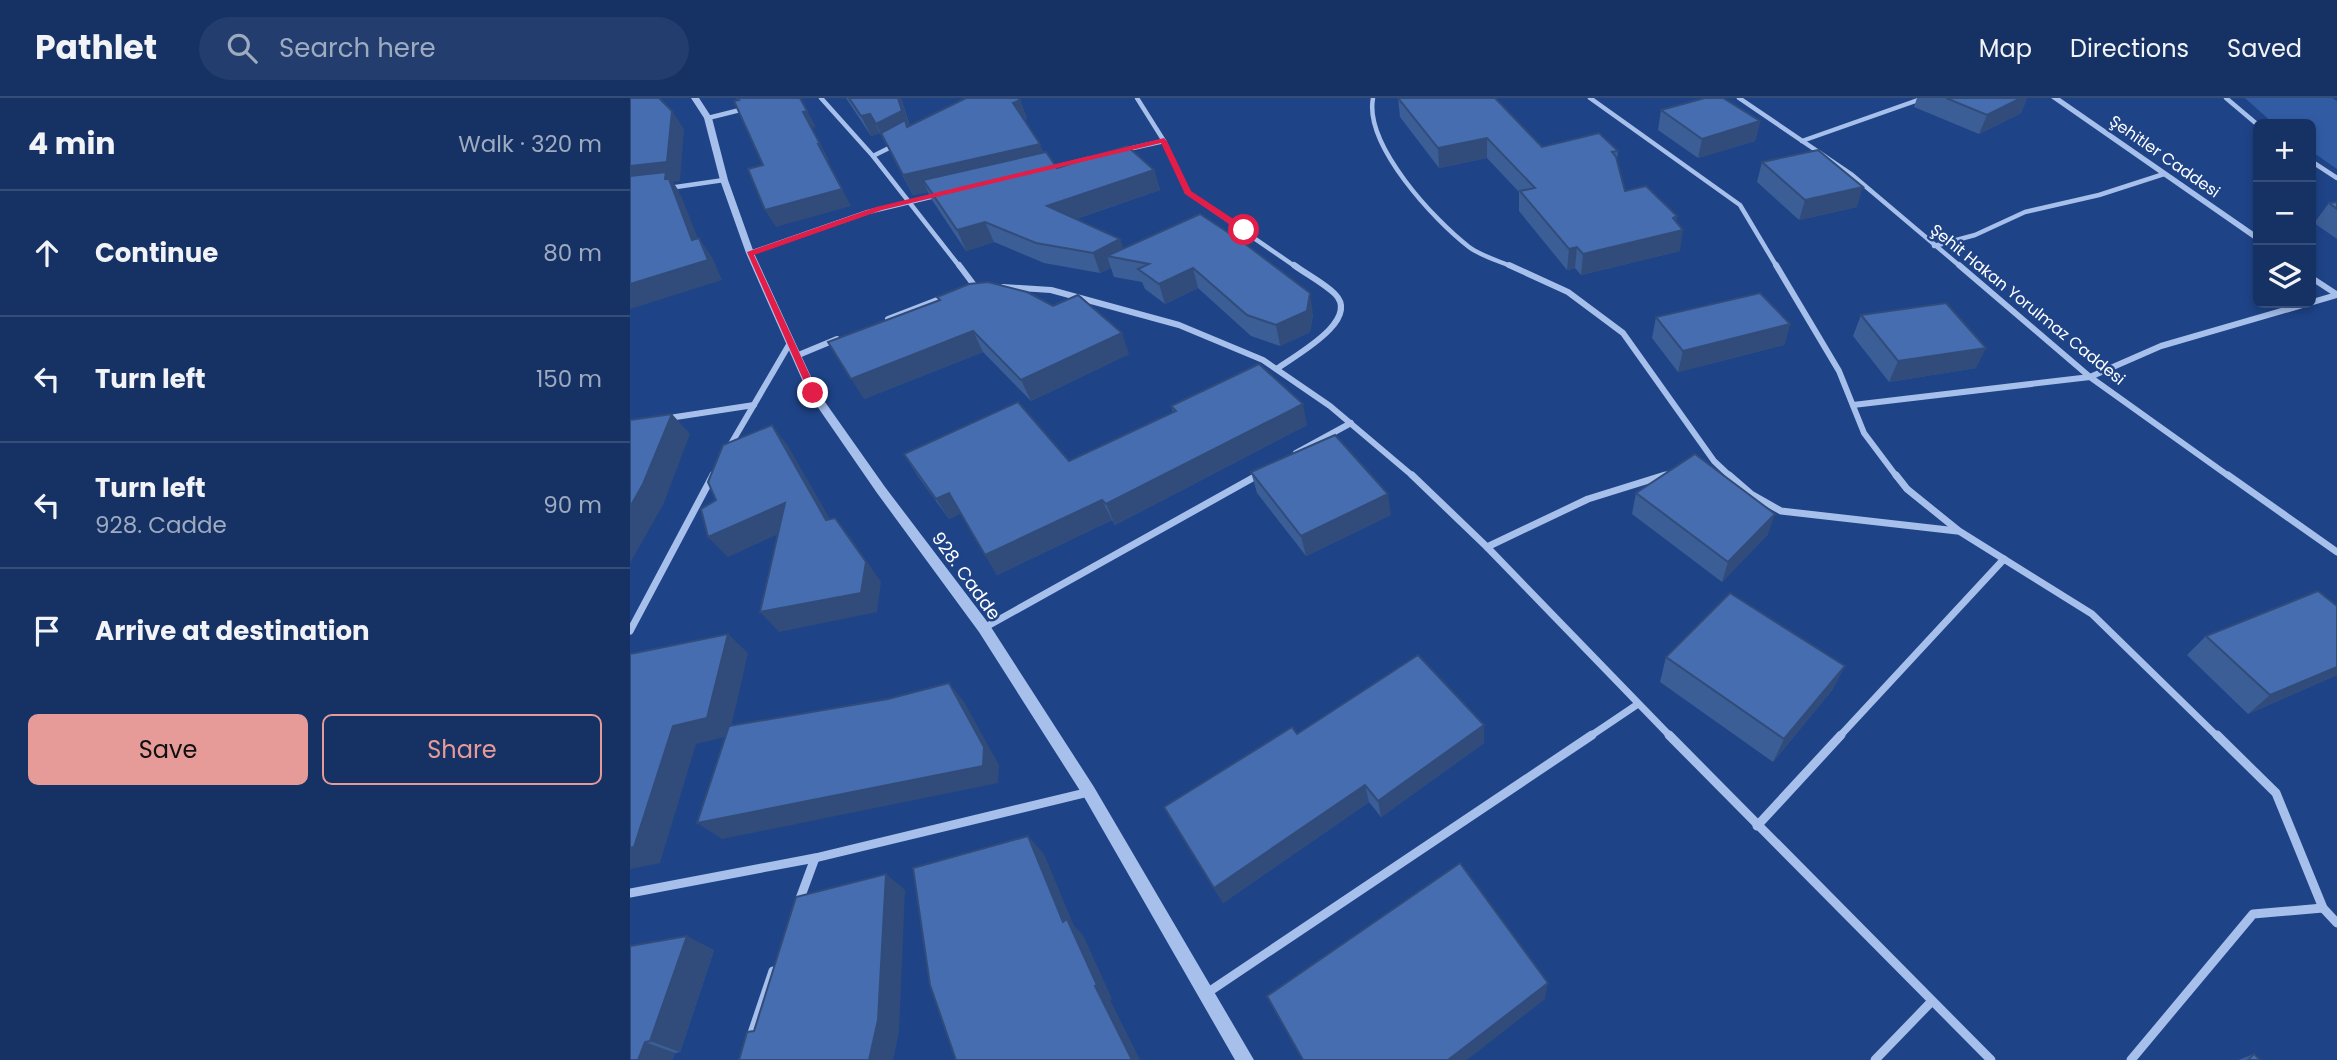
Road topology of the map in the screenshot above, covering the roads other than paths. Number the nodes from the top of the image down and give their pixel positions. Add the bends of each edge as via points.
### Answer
1 (695, 98) edge
2 (821, 98) edge
3 (1137, 98) edge
4 (1373, 98) edge
5 (1590, 98) edge
6 (1739, 98) edge
7 (1924, 98) edge
8 (2055, 98) edge
9 (2227, 98) edge
10 (760, 105) edge
11 (708, 118) junction
12 (2253, 121) edge
13 (1164, 141) junction
14 (1802, 141) junction
15 (898, 143) edge
16 (1115, 152) edge
17 (873, 156) junction
18 (1091, 158) edge
19 (2316, 164) edge
20 (1044, 170) edge
21 (2164, 174) junction
22 (2337, 178) edge
23 (724, 180) junction
24 (663, 190) edge
25 (946, 193) edge
26 (909, 202) junction
27 (2253, 236) edge
28 (1934, 246) junction
29 (750, 253) junction
30 (2316, 280) edge
31 (974, 285) junction
32 (987, 286) edge
33 (1000, 287) edge
34 (961, 290) edge
35 (948, 295) edge
36 (2337, 295) edge
37 (885, 320) edge
38 (847, 335) edge
39 (790, 343) junction
40 (796, 356) junction
41 (1278, 368) junction
42 (2090, 377) junction
43 (754, 405) junction
44 (1853, 405) junction
45 (657, 420) edge
46 (1350, 423) junction
47 (726, 452) edge
48 (1290, 456) edge
49 (1714, 461) junction
50 (719, 464) edge
51 (1702, 464) edge
52 (1265, 470) edge
53 (1677, 471) edge
54 (1959, 531) junction
55 (1487, 548) junction
56 (2337, 552) edge
57 (2004, 559) junction
58 (984, 628) junction
59 (630, 631) edge
60 (1638, 704) junction
61 (1089, 792) junction
62 (1757, 826) junction
63 (815, 858) junction
64 (630, 893) edge
65 (2323, 908) junction
66 (792, 919) edge
67 (2337, 923) edge
68 (779, 956) edge
69 (1207, 993) junction
70 (1932, 1001) junction
71 (748, 1050) edge
72 (1245, 1060) edge
73 (1875, 1060) edge
74 (1991, 1060) edge
75 (2131, 1060) edge

1 - 11 street, 928. Cadde
2 - 17 street
3 - 13 street
4 - 49 street via 1379,140 1409,188 1470,248 1567,292 1623,333
5 - 44 street via 1740,205 1839,370
6 - 14 street, Şehit Hakan Yorulmaz Caddesi
7 - 14 street
8 - 21 street, Şehitler Caddesi
9 - 12 street
10 - 11 street
11 - 23 street, 928. Cadde
13 - 16 street
13 - 41 street via 1187,192 1335,293 1342,303 1336,324
14 - 28 street, Şehit Hakan Yorulmaz Caddesi via 1851,174
15 - 17 street
17 - 26 street
18 - 20 street
19 - 22 street
21 - 27 street, Şehitler Caddesi
21 - 28 street via 2025,212 1985,231
23 - 24 street
23 - 29 street, 928. Cadde
25 - 26 street
26 - 29 street via 857,215
26 - 31 street
28 - 42 street, Şehit Hakan Yorulmaz Caddesi
29 - 39 street, 928. Cadde
30 - 36 street
31 - 32 street
31 - 34 street
33 - 41 street via 1051,290 1179,325
35 - 37 street
36 - 42 street via 2161,346
38 - 40 street
39 - 40 street, 928. Cadde
39 - 43 street
40 - 58 street, 928. Cadde via 813,393
41 - 46 street
42 - 44 street
42 - 56 street, Şehit Hakan Yorulmaz Caddesi
43 - 45 street
43 - 47 street
44 - 54 street via 1864,433 1907,489
46 - 48 street
46 - 55 street via 1398,461
49 - 51 street
49 - 54 street via 1752,494 1781,511
50 - 59 street
52 - 58 street
53 - 55 street via 1588,499
54 - 57 street
55 - 60 street
57 - 62 street
57 - 65 street via 2092,614 2276,793
58 - 61 street, 928. Cadde
60 - 62 street
60 - 69 street
61 - 63 street
61 - 69 street, 928. Cadde
62 - 70 street
63 - 64 street
63 - 66 street
65 - 67 street
65 - 75 street via 2253,914
68 - 71 street
69 - 72 street, 928. Cadde
70 - 73 street
70 - 74 street

